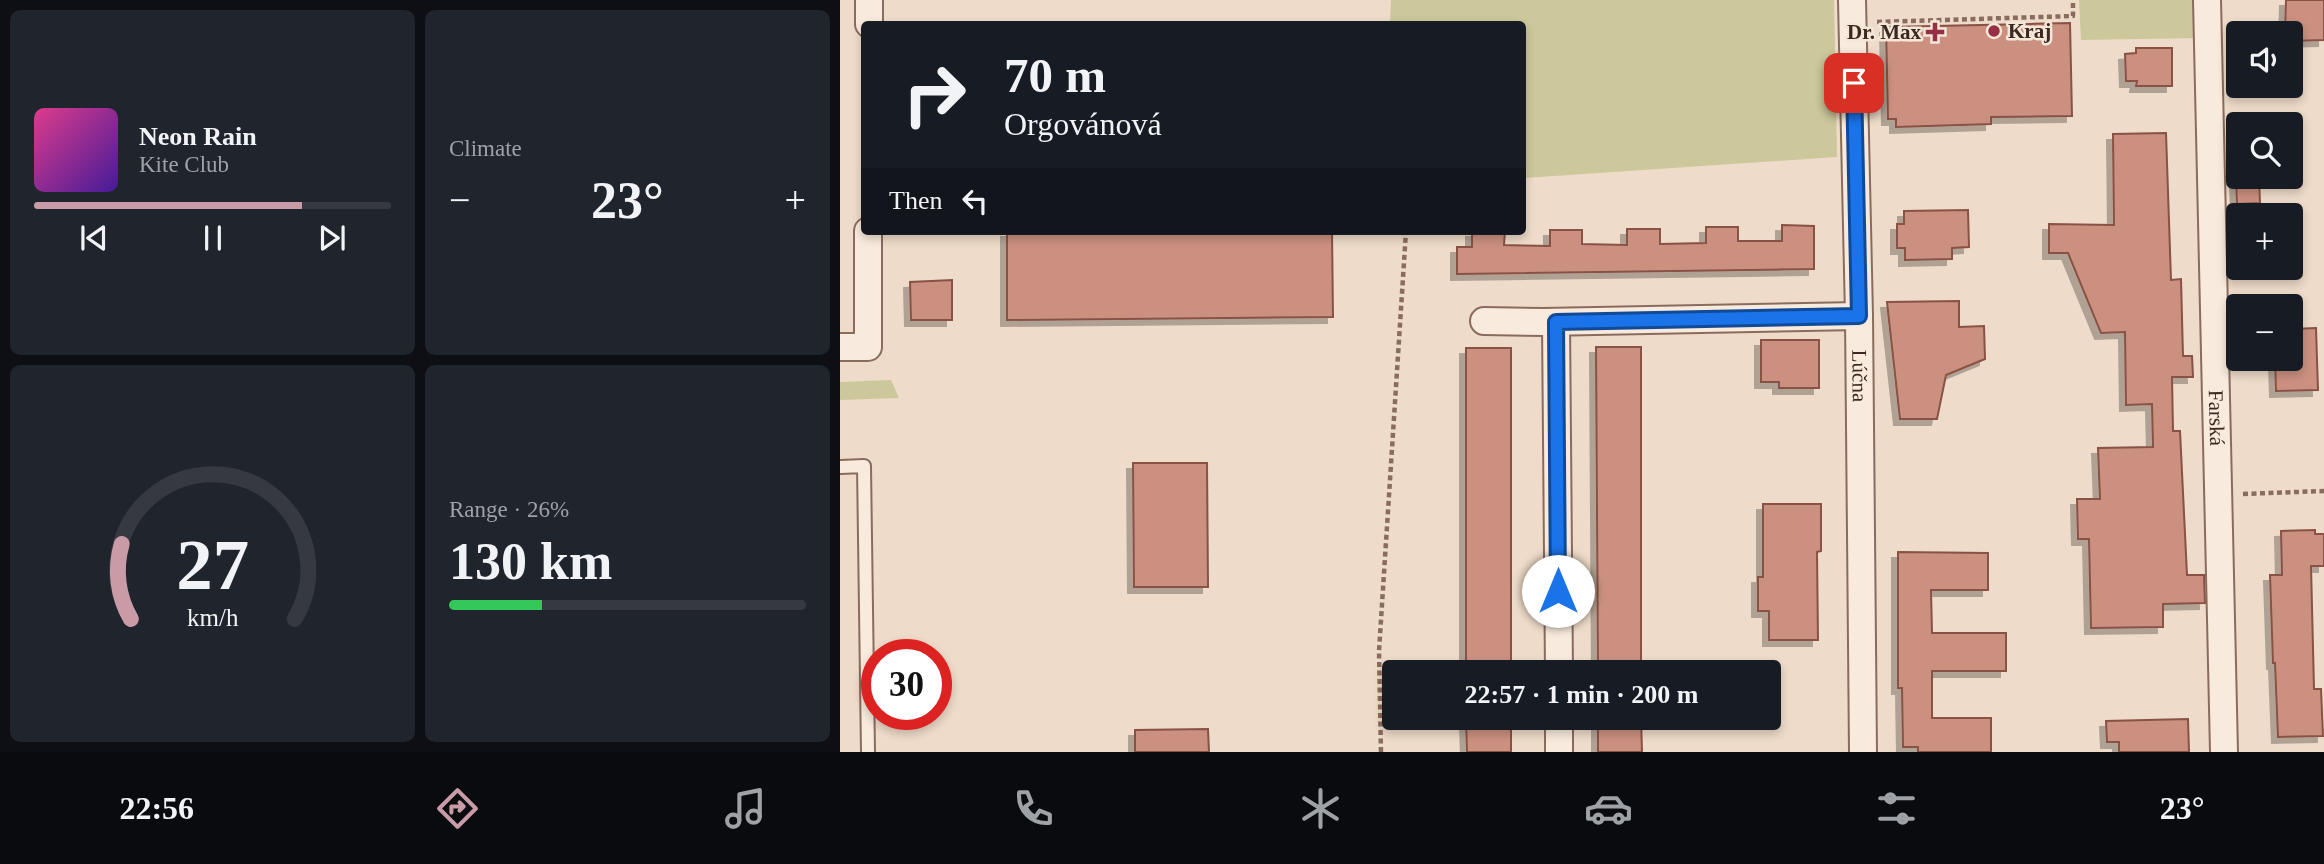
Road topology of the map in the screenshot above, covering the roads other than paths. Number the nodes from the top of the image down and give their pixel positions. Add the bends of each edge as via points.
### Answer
1 (869, 0) edge
2 (1852, 0) edge
3 (2207, 0) edge
4 (869, 21) edge
5 (868, 235) edge
6 (1859, 316) junction
7 (1484, 321) dead end
8 (1556, 322) junction
9 (840, 347) edge
10 (840, 467) edge
11 (1559, 660) edge
12 (1559, 730) edge
13 (868, 752) edge
14 (1559, 752) edge
15 (1864, 752) edge
16 (2224, 752) edge

1 - 4 street
2 - 6 street, Lúčna
3 - 16 street, Farská
5 - 9 street via 868,347
6 - 8 street
6 - 15 street, Lúčna
7 - 8 street
8 - 11 street
10 - 13 lane via 863,466
12 - 14 street

